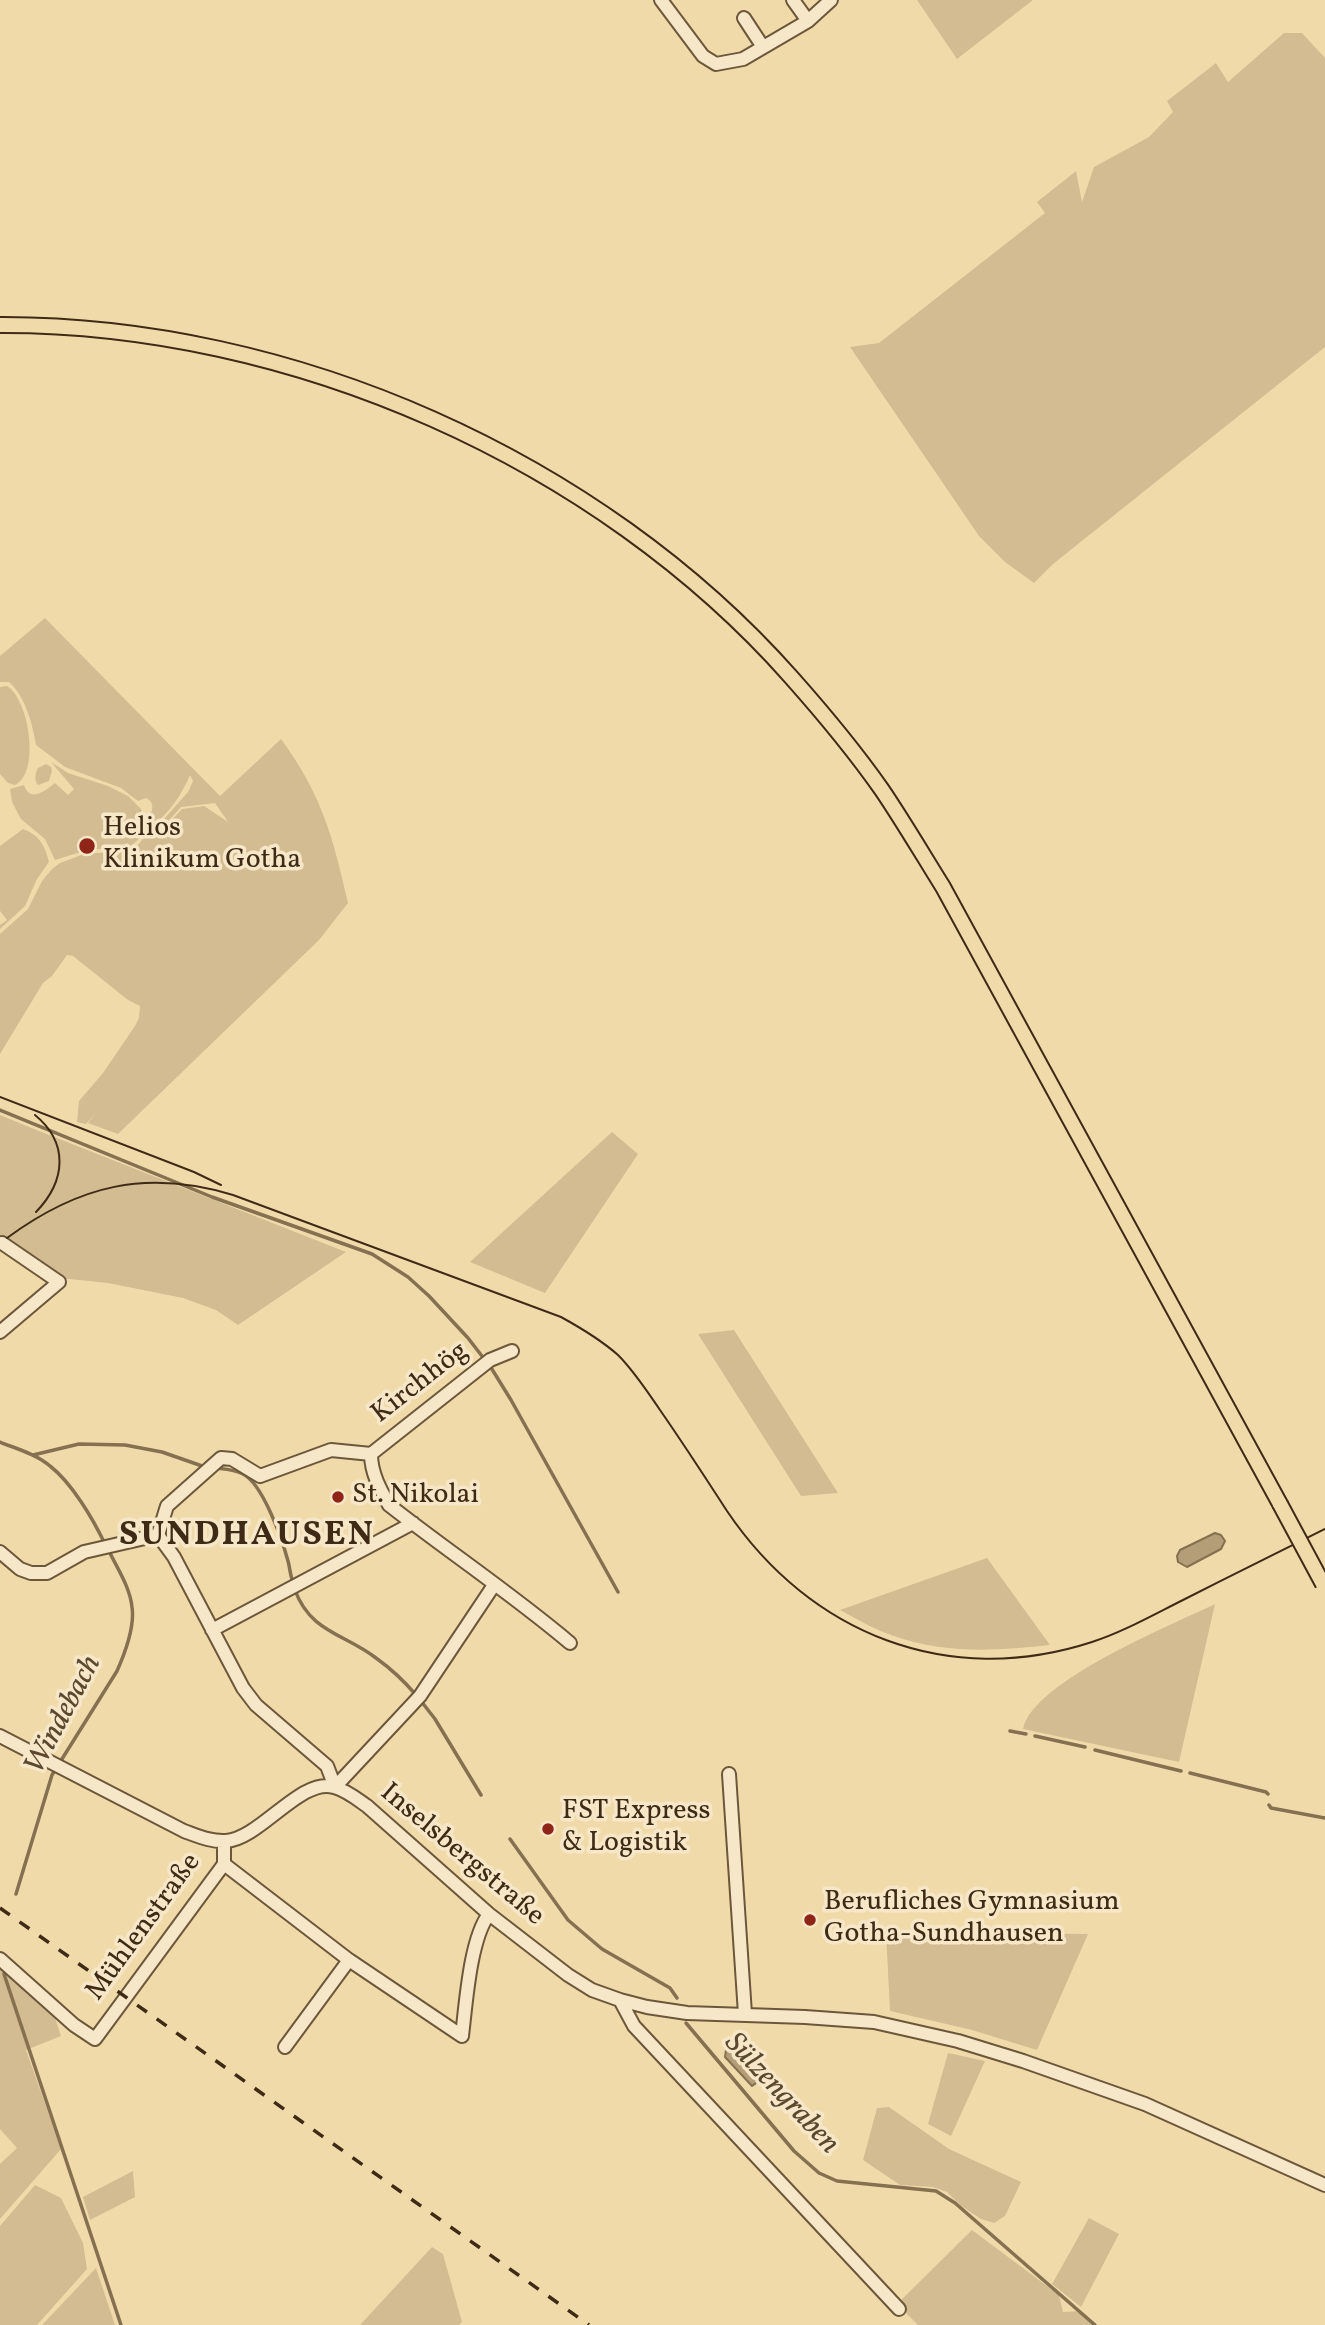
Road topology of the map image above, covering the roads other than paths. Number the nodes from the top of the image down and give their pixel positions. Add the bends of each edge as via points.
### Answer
1 (661, 0) edge
2 (793, 0) edge
3 (831, 0) edge
4 (744, 18) dead end
5 (808, 21) junction
6 (763, 47) junction
7 (0, 325) edge
8 (2, 1242) dead end
9 (0, 1332) edge
10 (512, 1351) dead end
11 (371, 1454) junction
12 (413, 1523) junction
13 (158, 1535) junction
14 (0, 1552) edge
15 (494, 1585) junction
16 (1324, 1585) edge
17 (212, 1630) junction
18 (570, 1643) dead end
19 (0, 1735) edge
20 (729, 1774) dead end
21 (335, 1787) junction
22 (224, 1842) junction
23 (224, 1864) junction
24 (489, 1914) junction
25 (0, 1959) edge
26 (349, 1960) junction
27 (620, 2000) junction
28 (745, 2014) junction
29 (285, 2047) dead end
30 (1325, 2185) edge
31 (899, 2309) dead end

1 - 6 street via 703,57 716,64 743,59
2 - 5 street
3 - 5 street
4 - 6 street
5 - 6 street
7 - 16 main road, bridge via 80,328 191,344 262,359 408,408 508,456 604,515 648,546 745,629 790,675 860,761 943,887
8 - 9 street via 59,1282
10 - 11 street, Kirchhög via 485,1363
11 - 12 street via 371,1466 389,1505
11 - 13 street, Kirchhög via 331,1450 260,1476 221,1458 167,1506
12 - 15 street
12 - 17 street
13 - 14 street via 84,1552 39,1574 20,1570
13 - 17 street
15 - 18 street
15 - 21 street via 419,1697
17 - 21 street via 256,1705 327,1766
19 - 22 street via 184,1831
20 - 28 street
21 - 22 street, Inselsbergstraße via 314,1788 241,1838
21 - 24 street, Inselsbergstraße via 367,1806
22 - 23 street, Mühlenstraße
23 - 25 street, Mühlenstraße via 95,2039
23 - 26 street
24 - 26 street via 482,1923 471,1972 462,2036
24 - 27 street, Inselsbergstraße via 568,1975
26 - 29 street
27 - 28 street, Inselsbergstraße via 687,2012
27 - 31 street via 634,2026
28 - 30 street, Inselsbergstraße via 874,2022 1023,2061 1145,2104

